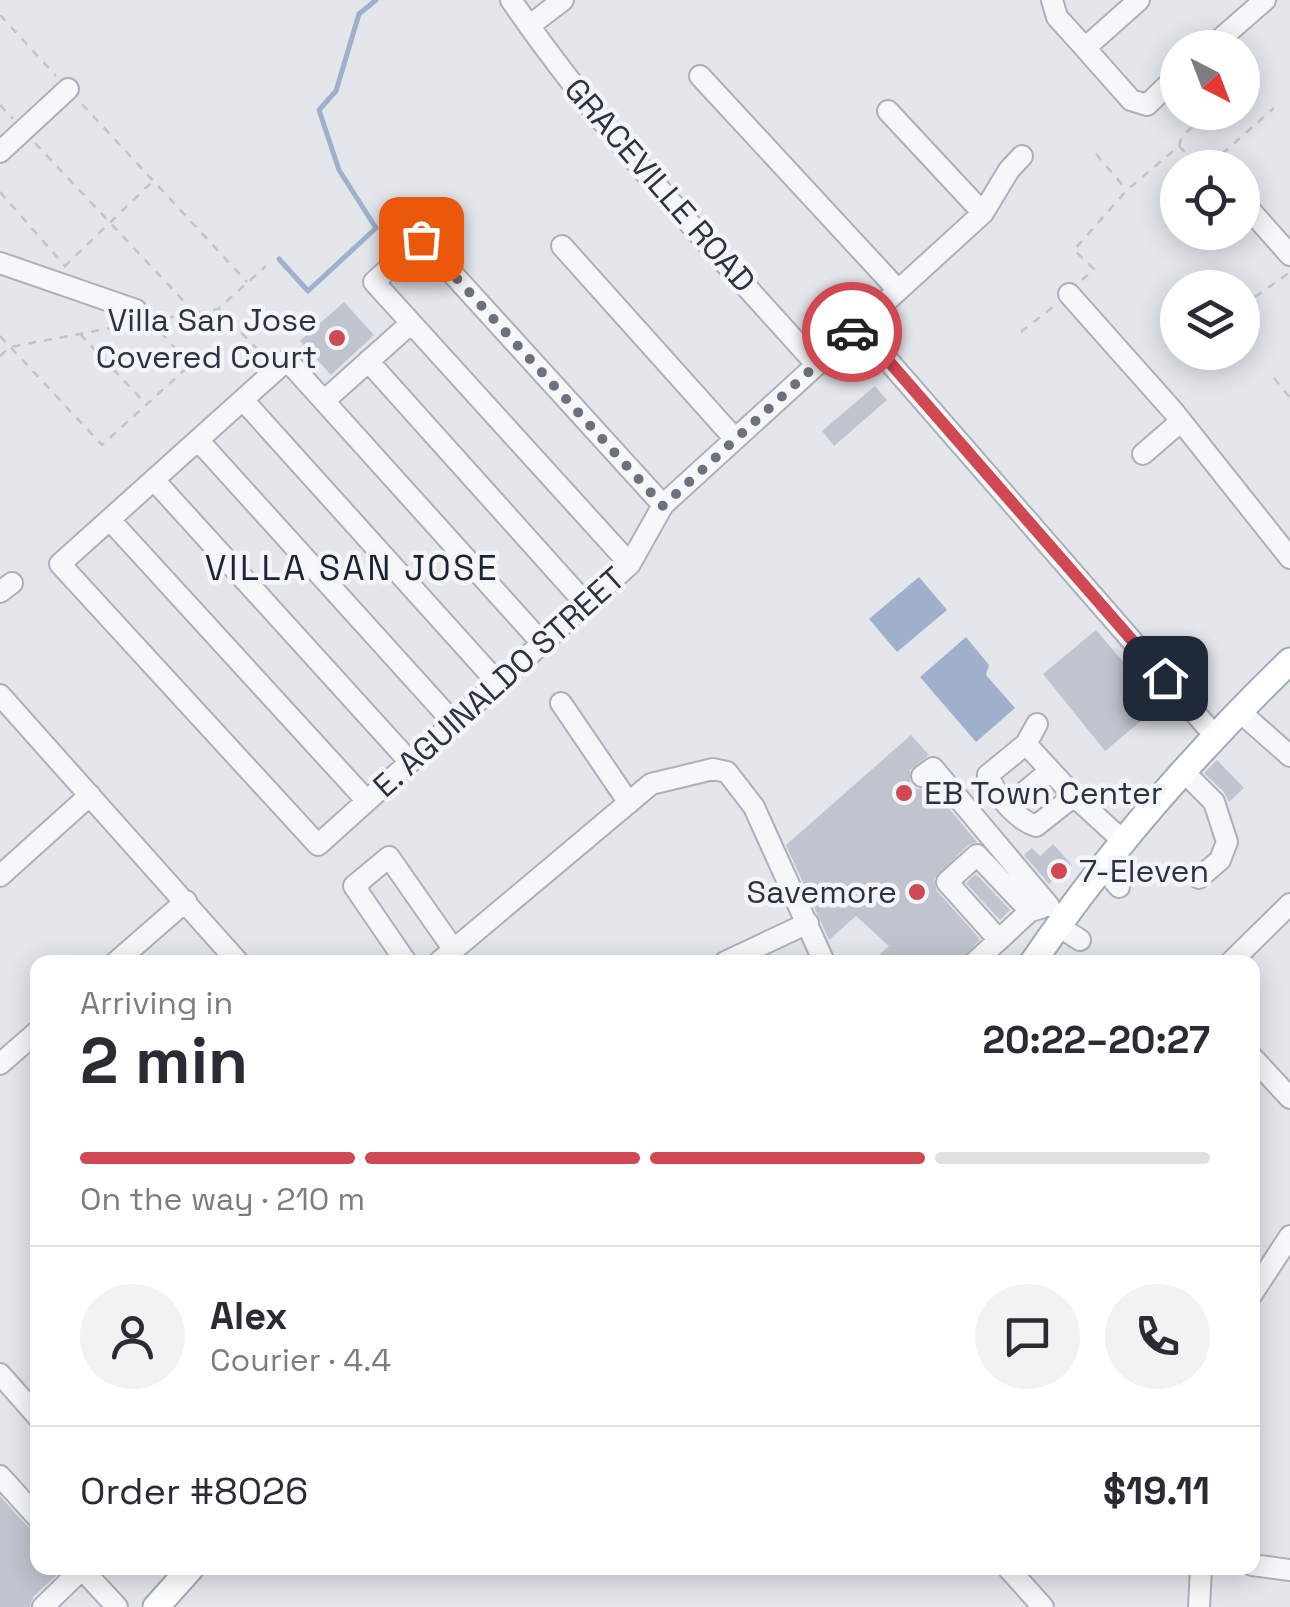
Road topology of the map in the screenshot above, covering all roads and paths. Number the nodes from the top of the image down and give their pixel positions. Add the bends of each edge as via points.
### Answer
1 (511, 0) edge
2 (563, 0) edge
3 (1052, 0) edge
4 (1138, 0) edge
5 (1265, 0) edge
6 (0, 15) edge
7 (529, 26) junction
8 (1231, 30) edge
9 (1085, 48) junction
10 (700, 76) dead end
11 (68, 89) junction
12 (1160, 93) edge
13 (0, 105) edge
14 (1274, 108) dead end
15 (888, 111) dead end
16 (23, 130) junction
17 (1189, 130) edge
18 (1229, 150) edge
19 (0, 152) edge
20 (1096, 154) dead end
21 (1022, 156) dead end
22 (154, 181) junction
23 (1127, 190) junction
24 (0, 192) edge
25 (983, 213) junction
26 (1260, 221) edge
27 (110, 222) junction
28 (562, 246) dead end
29 (1290, 255) edge
30 (0, 263) edge
31 (66, 266) junction
32 (266, 266) dead end
33 (1094, 268) dead end
34 (1290, 272) edge
35 (49, 282) junction
36 (247, 282) junction
37 (898, 290) junction
38 (1260, 293) edge
39 (1069, 294) joint
40 (218, 309) junction
41 (196, 313) junction
42 (135, 317) joint
43 (410, 324) junction
44 (858, 326) junction
45 (1021, 332) dead end
46 (80, 334) junction
47 (0, 336) edge
48 (10, 347) junction
49 (0, 356) edge
50 (368, 361) junction
51 (816, 364) junction
52 (277, 369) junction
53 (1274, 378) dead end
54 (1290, 398) edge
55 (242, 400) junction
56 (324, 401) junction
57 (147, 405) junction
58 (1180, 422) junction
59 (735, 439) junction
60 (198, 440) junction
61 (1142, 454) dead end
62 (154, 480) junction
63 (663, 506) junction
64 (110, 520) junction
65 (1290, 558) edge
66 (630, 564) junction
67 (586, 604) junction
68 (542, 644) junction
69 (1286, 672) edge
70 (498, 683) junction
71 (0, 696) edge
72 (560, 703) dead end
73 (1239, 711) junction
74 (454, 723) junction
75 (1037, 724) dead end
76 (1215, 736) junction
77 (1026, 744) junction
78 (1290, 756) edge
79 (410, 762) junction
80 (1050, 771) junction
81 (1183, 771) junction
82 (922, 776) dead end
83 (90, 795) junction
84 (1074, 796) junction
85 (367, 801) junction
86 (629, 803) junction
87 (1010, 806) junction
88 (1123, 841) junction
89 (0, 876) edge
90 (1199, 878) dead end
91 (186, 901) junction
92 (1290, 904) edge
93 (1050, 915) junction
94 (808, 923) junction
95 (999, 940) junction
96 (1080, 940) dead end
97 (124, 955) edge
98 (232, 955) edge
99 (401, 955) edge
100 (446, 955) edge
101 (448, 955) edge
102 (758, 955) edge
103 (821, 955) edge
104 (983, 955) edge
105 (1036, 955) edge
106 (1238, 955) edge
107 (30, 1038) edge
108 (0, 1064) edge
109 (1260, 1065) edge
110 (1290, 1098) edge
111 (1290, 1236) edge
112 (1260, 1278) edge
113 (0, 1374) edge
114 (30, 1408) edge
115 (0, 1476) edge
116 (30, 1509) edge
117 (1260, 1566) edge
118 (1290, 1570) edge
119 (75, 1575) edge
120 (88, 1575) edge
121 (180, 1575) edge
122 (1014, 1575) edge
123 (1201, 1575) edge
124 (42, 1607) edge
125 (118, 1607) edge
126 (156, 1607) edge
127 (1043, 1607) edge
128 (1199, 1607) edge

1 - 7 street, GRACEVILLE ROAD
2 - 7 street
3 - 9 street
4 - 9 street
5 - 8 street
6 - 11 path
7 - 51 street, GRACEVILLE ROAD via 616,140
9 - 12 street via 1131,100 1147,105
10 - 37 street
11 - 16 street
11 - 22 path
13 - 16 path
14 - 18 path
15 - 25 street
16 - 19 street
16 - 27 path
17 - 23 path
20 - 23 path
21 - 25 street, E. AGUINALDO STREET
22 - 27 path
22 - 36 path
23 - 33 path via 1074,250
24 - 31 path
25 - 37 street, E. AGUINALDO STREET
26 - 29 street
27 - 31 path
27 - 41 path
28 - 59 street
30 - 35 street
31 - 35 path
32 - 36 path
34 - 38 path
35 - 42 street
36 - 40 path
37 - 44 street, E. AGUINALDO STREET
39 - 45 path
39 - 58 street
40 - 41 path
40 - 52 path
41 - 57 path via 150,321 190,365
42 - 46 path
43 - 50 street
43 - 63 street via 374,282 421,239
43 - 66 street
44 - 51 street, E. AGUINALDO STREET
44 - 76 street
46 - 48 path
46 - 57 path
47 - 48 path
48 - 49 path
48 - 57 path via 102,445
50 - 56 street
50 - 67 street
51 - 59 street, E. AGUINALDO STREET
52 - 55 street
52 - 56 street via 287,360
53 - 54 path
55 - 60 street
55 - 70 street
56 - 68 street
58 - 61 street
58 - 65 street
59 - 63 street, E. AGUINALDO STREET
60 - 62 street
60 - 74 street
62 - 64 street
62 - 79 street
63 - 66 street, E. AGUINALDO STREET
64 - 85 street
64 - 85 street, E. AGUINALDO STREET via 60,564 318,844
66 - 67 street, E. AGUINALDO STREET
67 - 68 street, E. AGUINALDO STREET
68 - 70 street, E. AGUINALDO STREET
69 - 73 main road
70 - 74 street, E. AGUINALDO STREET
71 - 83 street
72 - 86 street
73 - 76 main road
73 - 78 street
74 - 79 street, E. AGUINALDO STREET
75 - 77 street
76 - 81 main road
77 - 80 street
77 - 87 street via 988,774
79 - 85 street, E. AGUINALDO STREET
80 - 84 street
80 - 87 street
81 - 88 main road
81 - 90 street via 1214,802 1227,842 1220,860
82 - 93 street via 933,768
83 - 89 street
83 - 91 street
84 - 87 street via 1036,826
84 - 88 street
86 - 94 street via 651,784 679,775 727,772 754,807
86 - 101 street
88 - 93 main road via 1109,881
91 - 97 street
91 - 98 street
92 - 106 street
93 - 95 street
93 - 95 street via 977,855 947,882
93 - 96 street
93 - 105 main road
94 - 102 street
94 - 103 street
95 - 104 street
99 - 100 street via 354,886 388,858
107 - 108 street
109 - 110 street
111 - 112 street
113 - 114 street
115 - 116 street
117 - 118 street
119 - 124 street
120 - 125 street
121 - 126 main road
122 - 127 street
123 - 128 street

